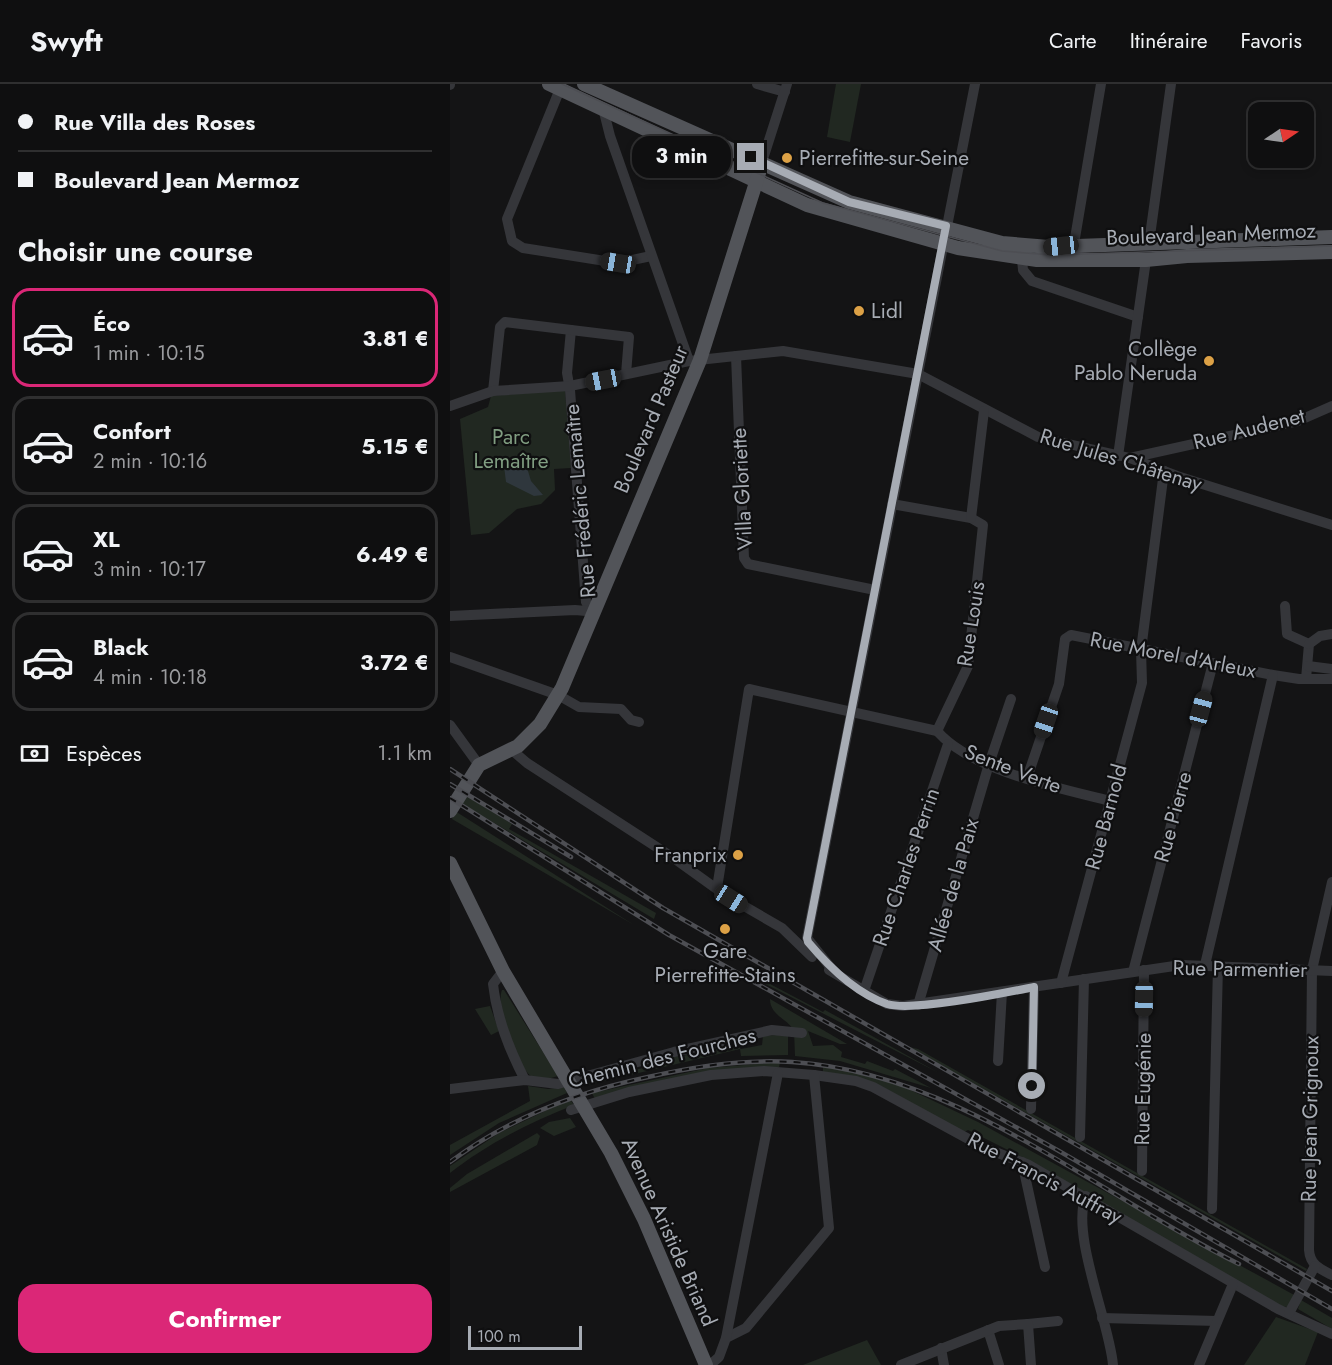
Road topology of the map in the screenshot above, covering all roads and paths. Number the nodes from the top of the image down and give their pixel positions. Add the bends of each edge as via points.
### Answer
1 (757, 84) edge
2 (975, 84) edge
3 (1101, 84) edge
4 (1171, 84) edge
5 (586, 85) edge
6 (554, 86) edge
7 (786, 88) edge
8 (603, 108) junction
9 (762, 162) junction
10 (756, 181) junction
11 (946, 226) junction
12 (1332, 237) edge
13 (1149, 243) junction
14 (943, 244) junction
15 (1074, 244) junction
16 (1332, 252) edge
17 (651, 256) junction
18 (1022, 259) junction
19 (1146, 260) junction
20 (1138, 317) junction
21 (571, 330) junction
22 (736, 356) junction
23 (694, 360) junction
24 (626, 374) junction
25 (918, 374) junction
26 (570, 386) junction
27 (493, 391) junction
28 (450, 406) edge
29 (1332, 406) edge
30 (984, 411) junction
31 (1118, 456) junction
32 (1130, 458) junction
33 (1164, 471) junction
34 (892, 504) junction
35 (971, 518) junction
36 (1332, 525) edge
37 (875, 590) junction
38 (1285, 606) dead end
39 (593, 615) junction
40 (450, 616) edge
41 (1332, 634) edge
42 (1309, 644) junction
43 (1141, 650) junction
44 (450, 657) edge
45 (1213, 663) junction
46 (1308, 666) junction
47 (1332, 669) edge
48 (1273, 675) junction
49 (1306, 679) junction
50 (1332, 679) edge
51 (558, 695) junction
52 (1011, 699) dead end
53 (852, 711) junction
54 (639, 722) dead end
55 (450, 725) edge
56 (938, 731) junction
57 (948, 744) junction
58 (513, 751) junction
59 (989, 764) junction
60 (479, 765) junction
61 (1027, 778) junction
62 (1110, 801) junction
63 (450, 811) edge
64 (450, 863) edge
65 (1332, 882) edge
66 (717, 888) junction
67 (811, 918) junction
68 (782, 928) junction
69 (1205, 965) junction
70 (1218, 966) junction
71 (1312, 970) junction
72 (503, 971) junction
73 (1138, 971) junction
74 (1332, 971) edge
75 (835, 973) junction
76 (1084, 979) junction
77 (1061, 983) junction
78 (1034, 987) junction
79 (864, 991) junction
80 (1002, 992) junction
81 (918, 1005) junction
82 (795, 1032) dead end
83 (998, 1061) dead end
84 (778, 1073) junction
85 (814, 1075) junction
86 (525, 1080) junction
87 (450, 1089) edge
88 (1031, 1109) dead end
89 (571, 1110) dead end
90 (1080, 1137) dead end
91 (1022, 1162) junction
92 (1142, 1171) dead end
93 (1086, 1196) junction
94 (1212, 1209) dead end
95 (1315, 1266) junction
96 (1045, 1267) dead end
97 (1332, 1275) edge
98 (1233, 1284) junction
99 (1290, 1313) junction
100 (1102, 1318) junction
101 (1058, 1321) dead end
102 (1217, 1321) junction
103 (1028, 1324) junction
104 (988, 1330) junction
105 (1332, 1334) edge
106 (726, 1338) junction
107 (941, 1348) junction
108 (708, 1365) edge
109 (901, 1365) edge
110 (944, 1365) edge
111 (999, 1365) edge
112 (1031, 1365) edge
113 (1113, 1365) edge
114 (1199, 1365) edge

1 - 7 street
2 - 11 street, Rue Parmentier
3 - 15 street
4 - 13 street
5 - 9 main road, Boulevard Jean Mermoz
6 - 8 main road, Boulevard Jean Mermoz
6 - 17 street via 507,219 512,241 523,248 618,263
7 - 9 street, Boulevard Pasteur
8 - 10 main road, Boulevard Jean Mermoz
8 - 17 street
9 - 10 main road, Boulevard Pasteur
9 - 11 main road, Boulevard Jean Mermoz via 849,202
10 - 14 main road, Boulevard Jean Mermoz via 807,205
10 - 23 main road, Boulevard Pasteur
11 - 14 street, Rue Parmentier
11 - 15 main road, Boulevard Jean Mermoz via 1002,243 1049,247
12 - 13 main road, Boulevard Jean Mermoz
13 - 15 main road, Boulevard Jean Mermoz
14 - 18 main road, Boulevard Jean Mermoz
14 - 25 street, Rue Parmentier
16 - 19 main road, Boulevard Jean Mermoz
17 - 23 street
18 - 19 main road, Boulevard Jean Mermoz
18 - 20 street via 1023,270 1032,281
19 - 20 street
20 - 31 street
21 - 24 street via 630,337
21 - 26 street, Rue Frédéric Lemaître via 567,373
21 - 27 street via 505,322 500,327
22 - 23 street, Rue Jules Châtenay
22 - 25 street, Rue Jules Châtenay via 783,351
22 - 37 street, Villa Gloriette via 744,558 748,564
23 - 24 street, Rue Jules Châtenay
23 - 39 main road, Boulevard Pasteur
24 - 26 street, Rue Jules Châtenay
25 - 30 street, Rue Jules Châtenay
25 - 34 street, Rue Parmentier
26 - 27 street, Rue Jules Châtenay
26 - 39 street, Rue Frédéric Lemaître via 586,602
27 - 28 street, Rue Jules Châtenay
29 - 32 street, Rue Audenet via 1298,421
30 - 31 street, Rue Jules Châtenay via 1038,437
30 - 35 street
31 - 32 street, Rue Jules Châtenay
32 - 33 street, Rue Jules Châtenay
33 - 36 street, Rue Jules Châtenay
33 - 43 street, Rue Barnold
34 - 35 street
34 - 37 street, Rue Parmentier
35 - 56 street, Rue Louis via 983,525 968,666
37 - 53 street, Rue Parmentier
38 - 42 street via 1287,634
39 - 40 street via 586,610 574,610
39 - 51 main road, Boulevard Pasteur
41 - 42 street
42 - 46 street
43 - 45 street, Rue Morel d'Arleux
43 - 61 street, Rue Morel d'Arleux via 1071,635 1065,639 1059,684
43 - 62 street, Rue Barnold via 1142,683
44 - 51 street
45 - 48 street, Rue Morel d'Arleux
45 - 73 street, Rue Pierre
46 - 47 street
46 - 49 street
48 - 49 street
48 - 69 street, Rue Morel d'Arleux
49 - 50 street
51 - 54 street via 579,707 621,709 633,722
51 - 58 main road, Boulevard Pasteur via 540,724
52 - 59 street, Allée de la Paix
53 - 56 street
53 - 66 street via 749,689
53 - 67 street, Rue Parmentier
55 - 60 street
56 - 57 street, Sente Verte
57 - 59 street, Sente Verte
57 - 79 street, Rue Charles Perrin
58 - 60 main road
58 - 66 street, Rue Parmentier
59 - 61 street, Sente Verte
59 - 81 street, Allée de la Paix
60 - 63 main road
61 - 62 street, Sente Verte
62 - 77 street, Rue Barnold
64 - 72 main road, Avenue Aristide Briand
65 - 71 street, Rue Jean Grignoux
66 - 68 street, Rue Parmentier
67 - 68 street via 798,928
67 - 75 street, Rue Parmentier via 808,942
68 - 75 street, Rue Parmentier via 817,962
69 - 70 street, Rue Parmentier
69 - 73 street, Rue Parmentier
70 - 71 street, Rue Parmentier
70 - 94 street
71 - 74 street, Rue Parmentier
71 - 95 street, Rue Jean Grignoux via 1309,1259
72 - 86 street via 493,984 495,1003 509,1049
72 - 108 main road, Avenue Aristide Briand via 591,1116 644,1219
73 - 76 street, Rue Parmentier
73 - 92 street, Rue Eugénie
75 - 79 street, Rue Parmentier
76 - 77 street, Rue Parmentier
76 - 90 street
77 - 78 street, Rue Parmentier
78 - 80 street, Rue Parmentier
78 - 88 street
79 - 81 street, Rue Parmentier via 887,1004
80 - 81 street, Rue Parmentier
80 - 83 street
82 - 86 street, Chemin des Fourches via 772,1030 558,1084
84 - 85 street, Rue Francis Auffray
84 - 89 street, Rue Francis Auffray via 690,1079
84 - 106 street
85 - 91 street, Rue Francis Auffray via 873,1087 985,1148
85 - 106 street via 828,1228 746,1328
86 - 87 street, Chemin des Fourches
91 - 93 street, Rue Francis Auffray
91 - 96 street
93 - 98 street, Rue Francis Auffray
93 - 100 street via 1081,1211
95 - 97 street
95 - 99 street
98 - 99 street, Rue Francis Auffray
98 - 102 street
99 - 105 street, Rue Francis Auffray
100 - 102 street
100 - 113 street
101 - 103 street
102 - 114 street
103 - 104 street
103 - 112 street
104 - 107 street
104 - 111 street
106 - 108 street via 719,1357
107 - 109 street
107 - 110 street

